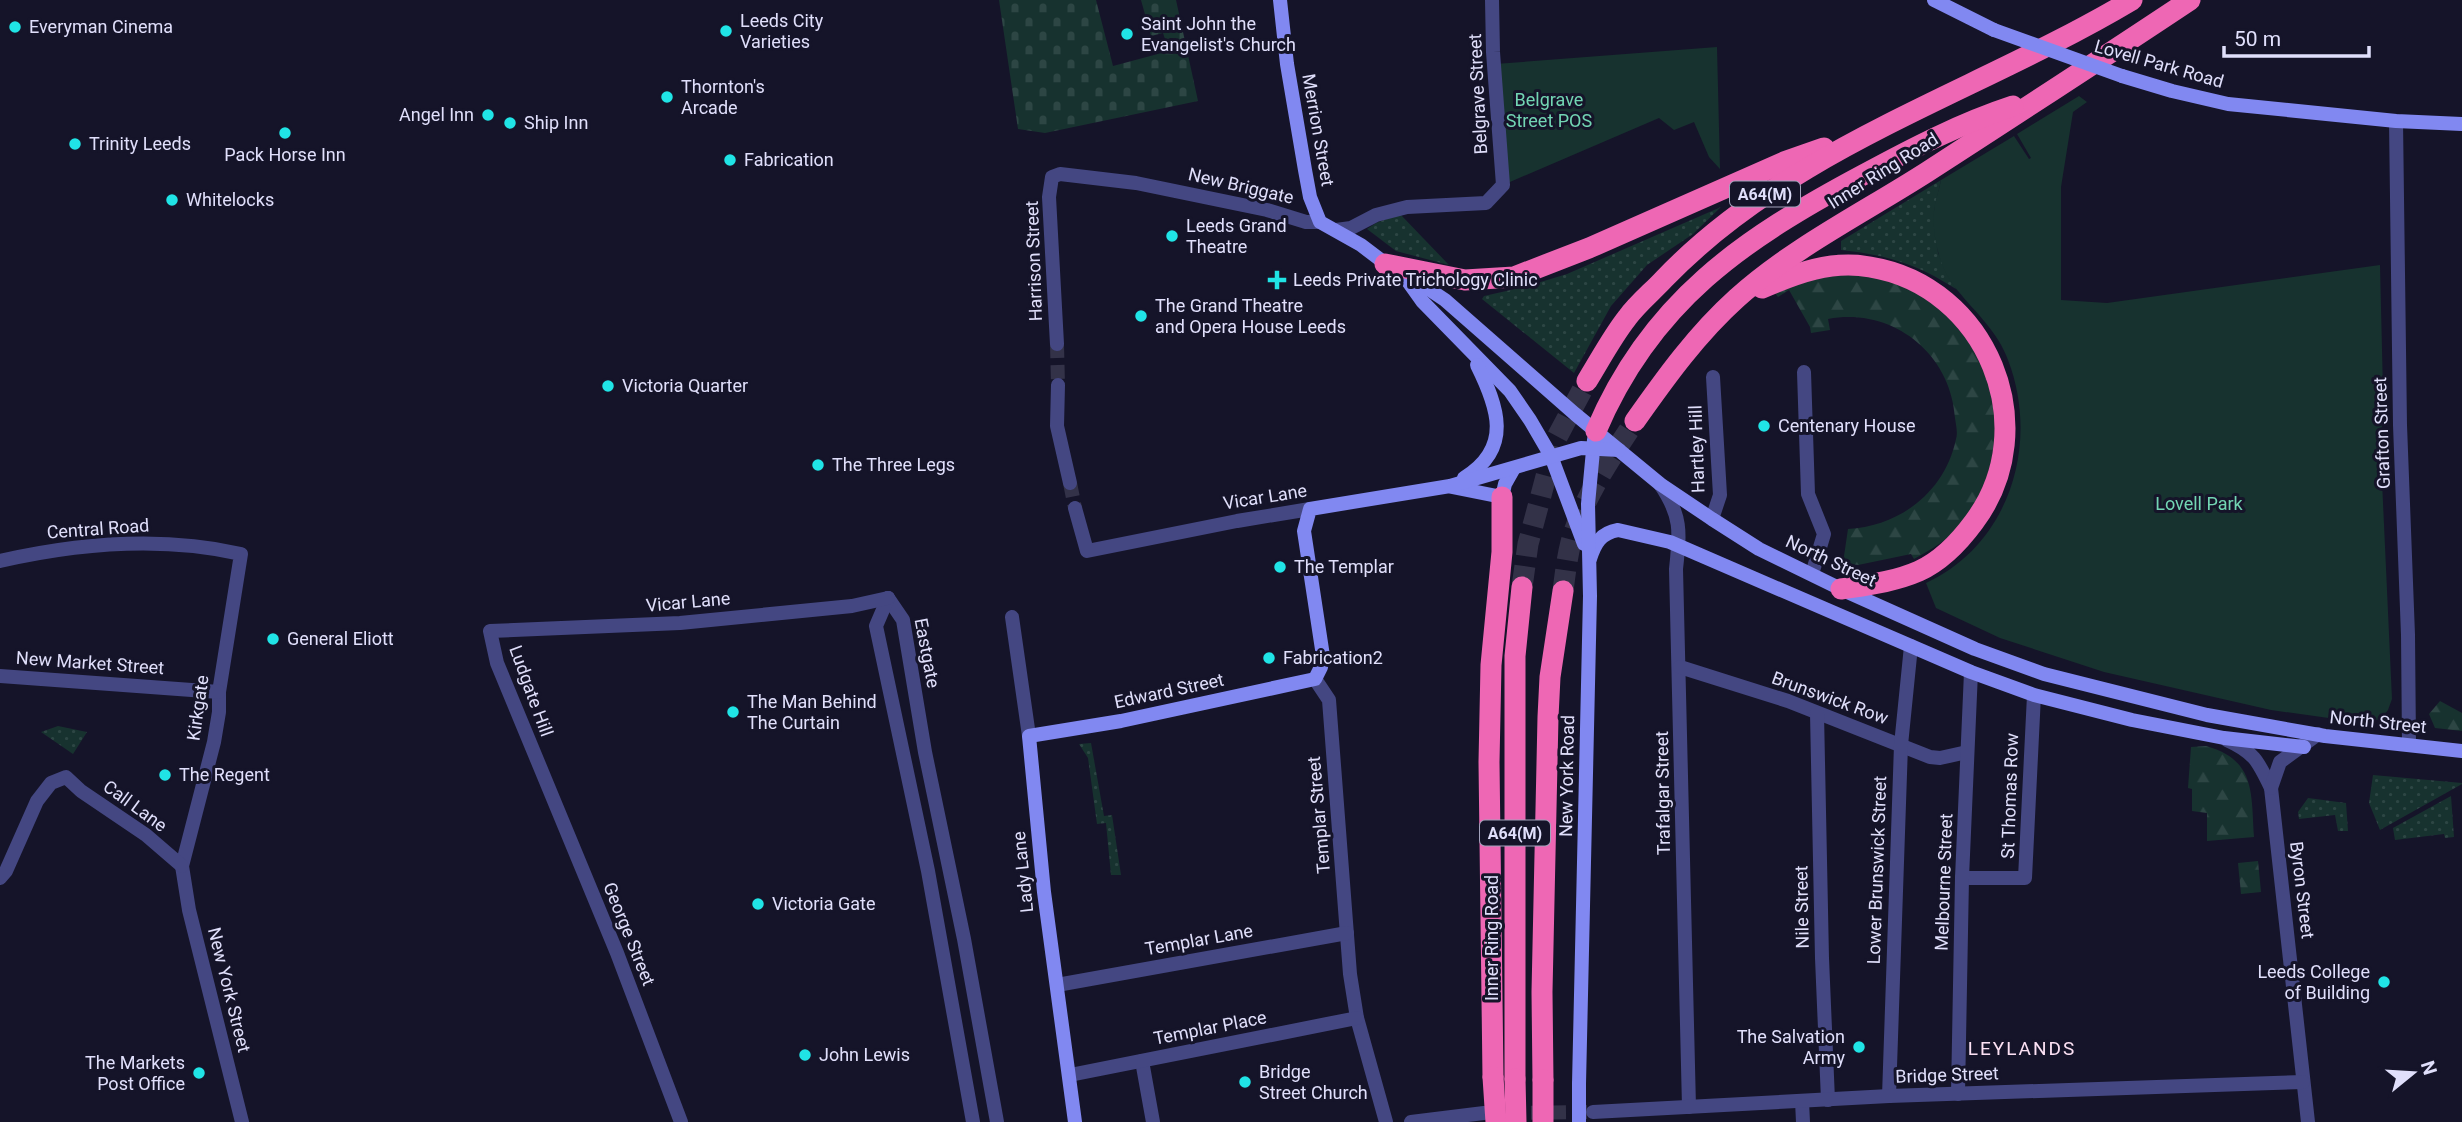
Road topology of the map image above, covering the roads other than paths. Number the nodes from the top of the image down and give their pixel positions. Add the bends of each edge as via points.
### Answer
1 (1280, 0) edge
2 (1492, 0) edge
3 (2132, 0) edge
4 (2190, 0) edge
5 (1937, 1) edge
6 (2045, 95) junction
7 (2396, 121) junction
8 (2462, 124) edge
9 (1870, 133) junction
10 (1052, 177) joint
11 (1320, 222) junction
12 (1336, 230) junction
13 (1385, 264) junction
14 (1406, 280) junction
15 (1736, 299) junction
16 (1445, 300) joint
17 (1057, 344) tunnel mouth
18 (1472, 354) junction
19 (1804, 372) dead end
20 (1713, 377) dead end
21 (1587, 381) tunnel mouth
22 (1058, 385) tunnel mouth
23 (1635, 421) tunnel mouth
24 (1594, 440) junction
25 (1551, 456) junction
26 (1514, 468) junction
27 (1070, 482) tunnel mouth
28 (1660, 484) junction
29 (1450, 486) junction
30 (1502, 497) junction
31 (1075, 508) tunnel mouth
32 (1310, 509) junction
33 (1712, 519) junction
34 (1675, 544) junction
35 (241, 554) joint
36 (1590, 559) junction
37 (0, 561) edge
38 (1812, 574) junction
39 (1522, 587) tunnel mouth
40 (1841, 589) junction
41 (1563, 591) tunnel mouth
42 (888, 598) junction
43 (1012, 617) dead end
44 (490, 631) joint
45 (1911, 646) junction
46 (1680, 667) junction
47 (1971, 672) junction
48 (2044, 674) junction
49 (0, 676) edge
50 (1315, 679) junction
51 (219, 692) junction
52 (2034, 695) junction
53 (1818, 713) junction
54 (2318, 734) junction
55 (1029, 736) junction
56 (2224, 738) junction
57 (2409, 744) junction
58 (1900, 745) junction
59 (2304, 747) junction
60 (2462, 751) edge
61 (1967, 752) junction
62 (537, 763) joint
63 (2271, 788) junction
64 (182, 866) junction
65 (0, 878) edge
66 (1962, 878) junction
67 (1347, 933) junction
68 (1057, 985) junction
69 (1357, 1018) junction
70 (1142, 1061) junction
71 (1070, 1075) junction
72 (2303, 1082) junction
73 (1958, 1094) junction
74 (1893, 1096) junction
75 (1828, 1100) junction
76 (1802, 1101) junction
77 (1689, 1107) junction
78 (1593, 1112) tunnel mouth
79 (1490, 1117) edge
80 (242, 1122) edge
81 (681, 1122) edge
82 (974, 1122) edge
83 (997, 1122) edge
84 (1074, 1122) edge
85 (1153, 1122) edge
86 (1386, 1122) edge
87 (1411, 1122) edge
88 (1516, 1122) edge
89 (1544, 1122) edge
90 (1579, 1122) edge
91 (1803, 1122) edge
92 (2308, 1122) edge

1 - 11 street, Merrion Street via 1297,129 1310,197
2 - 12 street, Belgrave Street via 1503,186 1486,203 1407,207
3 - 9 highway, Inner Ring Road / A64(M)
4 - 6 highway, Inner Ring Road / A64(M)
5 - 7 street, Lovell Park Road, bridge via 1994,30 2172,91 2228,103
6 - 15 highway, Inner Ring Road / A64(M) via 1812,241
6 - 24 highway, A64(M) via 1985,115 1888,162 1762,233 1689,292 1658,327 1634,357
7 - 8 street, Lovell Park Road
7 - 57 street, Grafton Street
9 - 13 highway, A64(M) via 1784,162 1514,277 1465,280
9 - 21 highway, Inner Ring Road / A64(M) via 1775,187 1688,254 1627,317
10 - 11 street, New Briggate via 1060,174 1136,183
10 - 17 street, Harrison Street via 1049,197
11 - 12 street, New Briggate
12 - 13 street, New Briggate
13 - 14 street, New Briggate
14 - 16 street, New Briggate
14 - 18 street, New Briggate
15 - 23 highway, Inner Ring Road / A64(M) via 1688,348
15 - 40 highway, A64(M) via 1828,266 1870,267 1907,277 1944,299 1976,334 1996,373 2006,416 2003,465 1988,503 1964,535 1934,562 1886,582
16 - 24 street, North Street
18 - 25 street, New Briggate via 1510,391
18 - 29 street, Vicar Lane via 1497,409 1496,434 1480,468
19 - 38 street via 1808,494 1824,534
20 - 33 street, Hartley Hill via 1720,495
22 - 27 street via 1057,426
24 - 25 street
24 - 28 street, North Street via 1619,450
24 - 36 street, New York Road via 1588,504
25 - 26 street, Vicar Lane
25 - 36 street, New Briggate
26 - 29 street, Vicar Lane
26 - 30 street
28 - 33 street, North Street
28 - 34 street, Trafalgar Street via 1676,513 1680,529
29 - 30 street, Vicar Lane
29 - 32 street, Vicar Lane
30 - 79 highway, A64(M), bridge via 1502,552 1490,665
31 - 32 street, Vicar Lane via 1087,551
32 - 50 street via 1304,531 1323,656
33 - 38 street, North Street via 1759,549
34 - 36 street via 1618,530 1601,537
34 - 45 street
34 - 46 street, Trafalgar Street
35 - 37 street, Central Road via 212,547 134,543
35 - 51 street, Kirkgate
36 - 90 street, New York Road, bridge
38 - 40 street, North Street
39 - 88 highway, Inner Ring Road / A64(M), bridge via 1516,656
40 - 48 street, North Street via 1975,649
41 - 89 highway, A64(M), bridge via 1548,717
42 - 44 street, Vicar Lane via 852,606 680,623
42 - 82 street via 876,626 928,871
42 - 83 street, Eastgate via 903,620
43 - 55 street, Lady Lane
44 - 62 street, Ludgate Hill via 497,663
45 - 47 street
45 - 58 street, Lower Brunswick Street
46 - 53 street, Brunswick Row
46 - 77 street, Trafalgar Street
47 - 52 street
47 - 61 street, Melbourne Street
48 - 52 street via 2046,687
48 - 54 street, North Street via 2169,708
49 - 51 street, New Market Street
50 - 55 street, Edward Street
50 - 67 street, Templar Street via 1329,700
51 - 64 street, Kirkgate via 214,742
52 - 56 street
52 - 66 street, St Thomas Row via 2025,878
53 - 58 street, Brunswick Row
53 - 75 street, Nile Street
54 - 57 street, North Street
54 - 59 street
55 - 68 street, Lady Lane
56 - 59 street
56 - 63 street, Byron Street via 2246,748
57 - 60 street, North Street
58 - 61 street, Brunswick Row via 1930,757
58 - 74 street, Lower Brunswick Street
59 - 63 street via 2280,762
61 - 66 street, Melbourne Street
62 - 81 street, George Street via 617,953
63 - 72 street, Byron Street
64 - 65 street, Call Lane via 66,777 51,783 37,801
64 - 80 street, New York Street
66 - 73 street, Melbourne Street
67 - 68 street, Templar Lane
67 - 69 street, Templar Street
68 - 71 street, Lady Lane
69 - 70 street, Templar Place
69 - 86 street, Templar Street
70 - 71 street, Templar Place
70 - 85 street
71 - 84 street, Lady Lane
72 - 73 street, Bridge Street
72 - 92 street, Byron Street
73 - 74 street, Bridge Street
74 - 75 street, Bridge Street
75 - 76 street, Bridge Street
76 - 77 street, Bridge Street
76 - 91 street
77 - 78 street, Bridge Street
79 - 87 street

